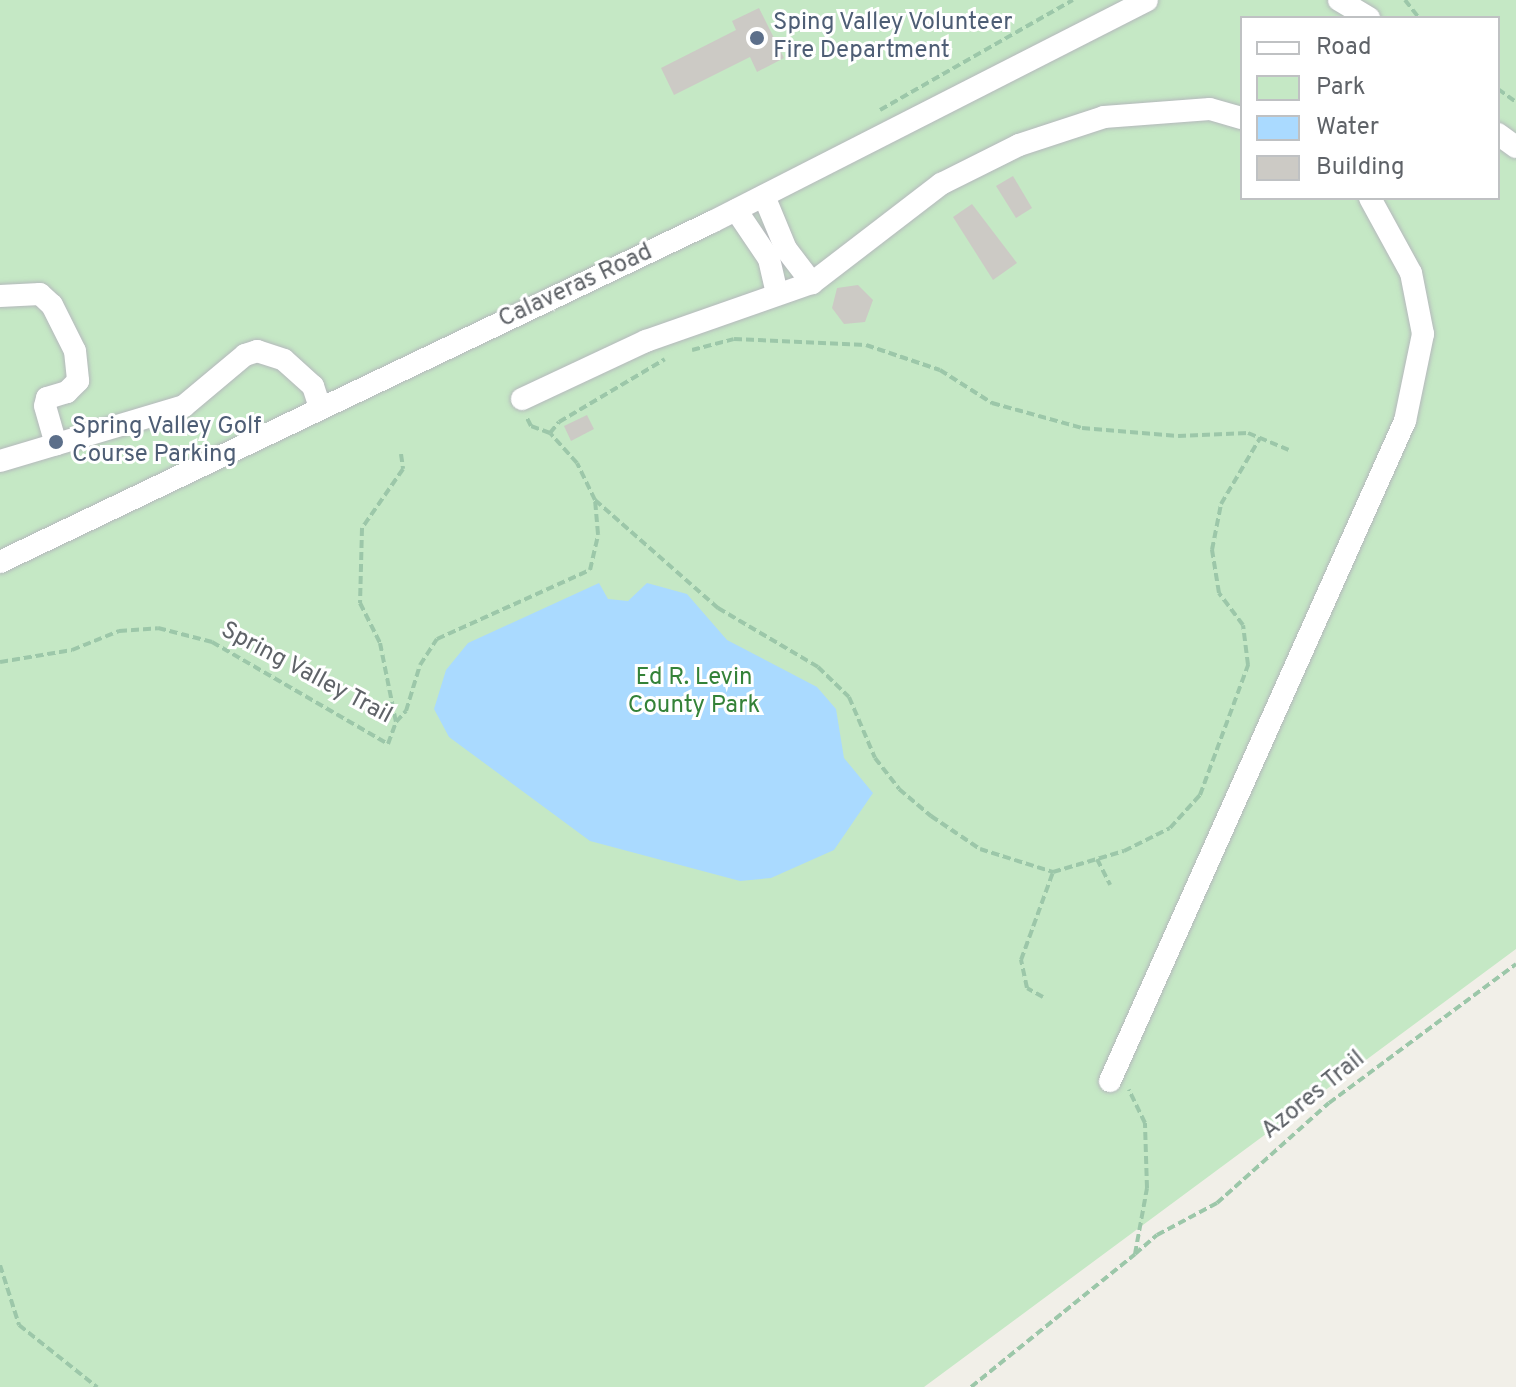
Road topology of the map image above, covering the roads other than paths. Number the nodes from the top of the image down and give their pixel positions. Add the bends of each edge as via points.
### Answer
1 (1147, 0) edge
2 (1339, 0) edge
3 (1366, 16) edge
4 (1240, 117) edge
5 (764, 196) junction
6 (1371, 200) edge
7 (736, 210) junction
8 (812, 283) junction
9 (777, 294) junction
10 (0, 296) edge
11 (524, 406) road end
12 (320, 408) junction
13 (56, 444) junction
14 (0, 461) edge
15 (0, 562) edge
16 (1110, 1081) road end

1 - 5 street, Calaveras Road
2 - 3 street
4 - 8 street via 1210,109 1104,117 1019,145 941,184
5 - 7 street, Calaveras Road
5 - 8 street via 786,249
6 - 16 street via 1411,273 1423,334 1405,421
7 - 9 street via 769,259
7 - 12 street, Calaveras Road
8 - 9 street
9 - 11 street via 646,341
10 - 13 street via 40,294 52,305 75,351 78,381 67,392 47,398 45,406
12 - 13 street via 313,386 284,360 257,351 245,355 184,406
12 - 15 street, Calaveras Road
13 - 14 street

